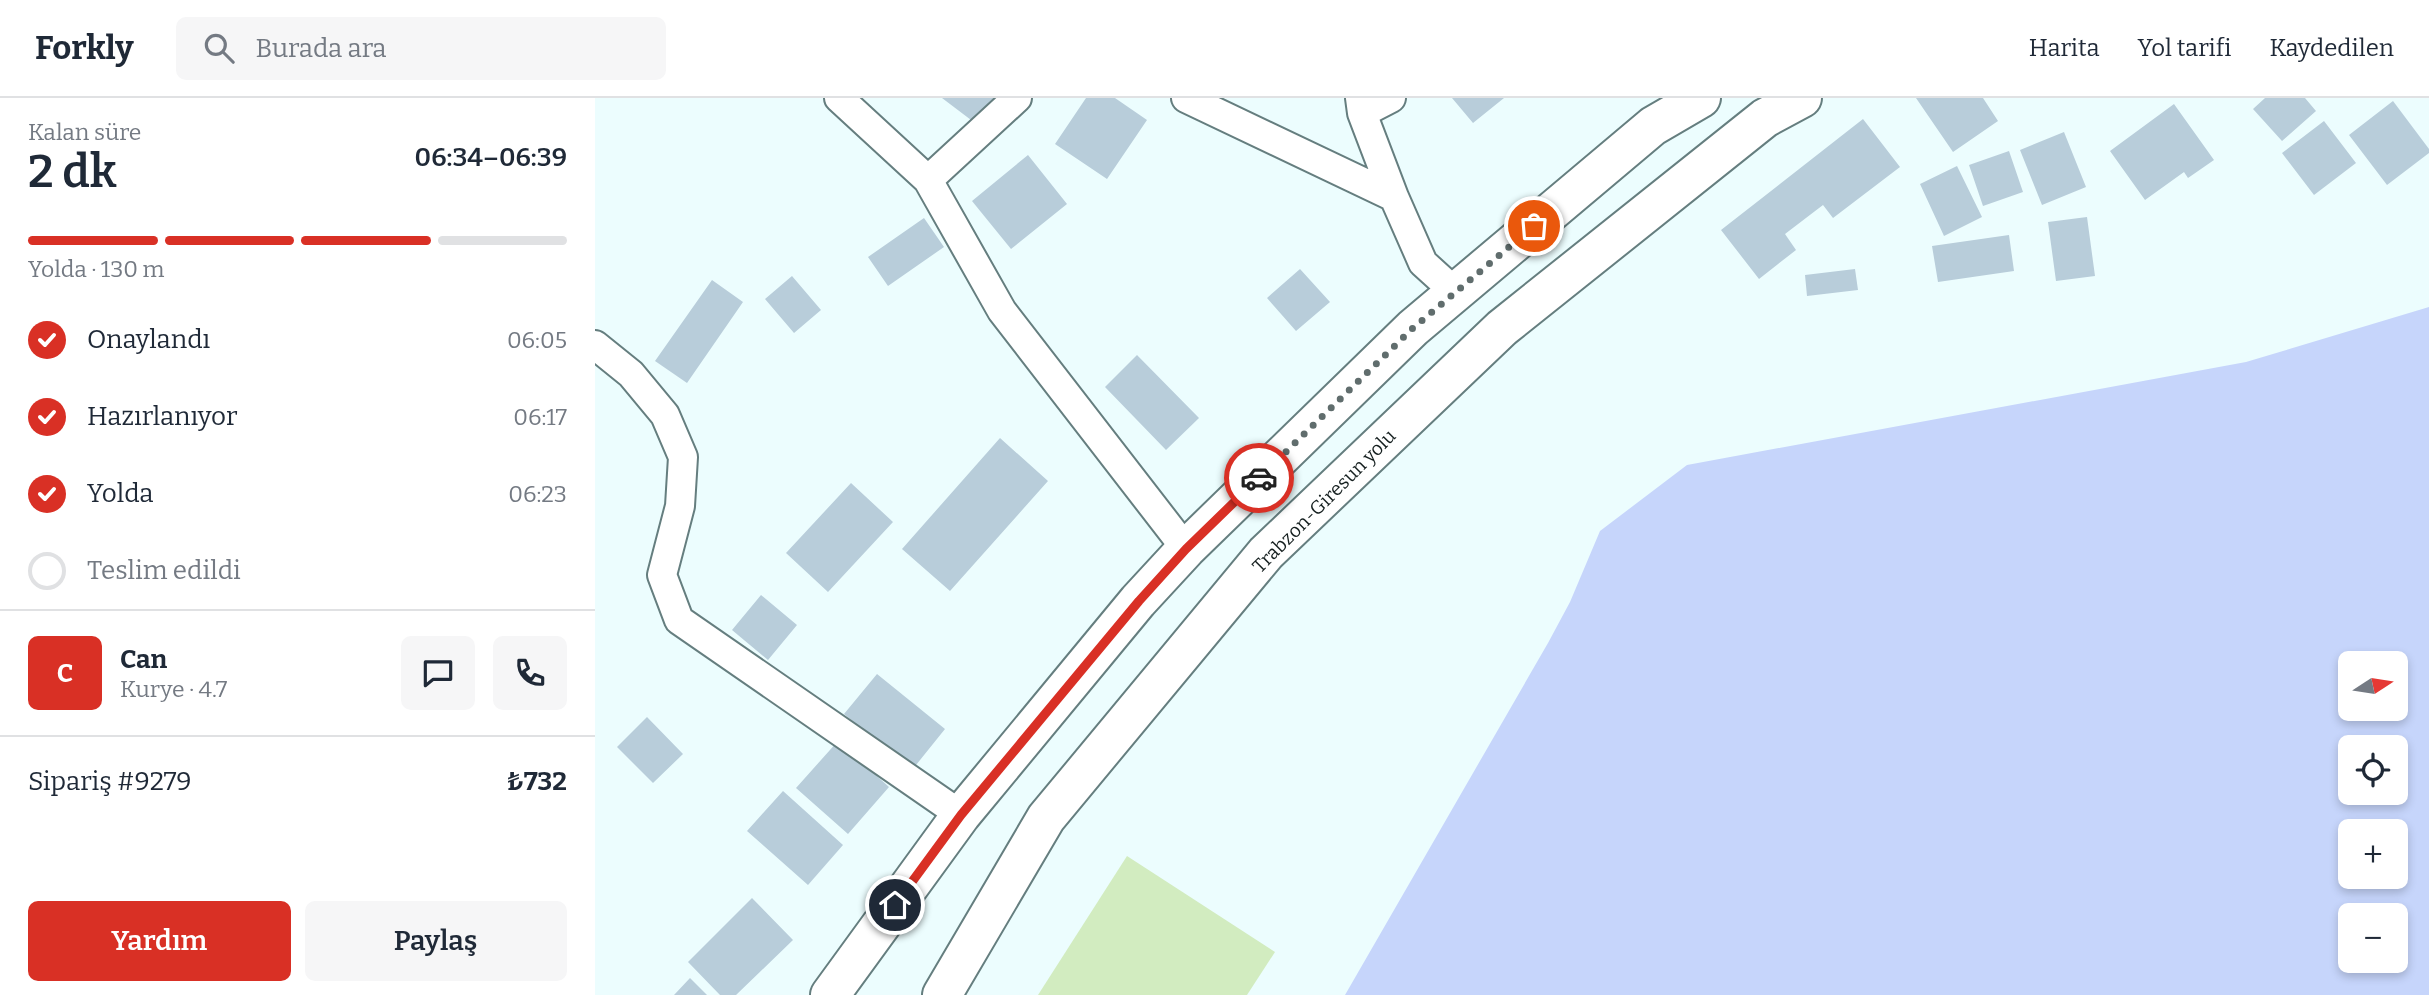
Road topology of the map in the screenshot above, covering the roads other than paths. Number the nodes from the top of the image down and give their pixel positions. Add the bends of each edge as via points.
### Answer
1 (839, 98) edge
2 (1017, 98) edge
3 (1186, 98) edge
4 (1391, 98) edge
5 (1700, 98) edge
6 (1802, 98) edge
7 (1361, 105) edge
8 (928, 180) junction
9 (1394, 197) junction
10 (1455, 292) junction
11 (595, 345) edge
12 (1186, 549) junction
13 (961, 815) junction
14 (830, 995) edge
15 (942, 995) edge

1 - 8 street
2 - 8 street
3 - 9 street
4 - 7 street
5 - 10 highway via 1653,126
6 - 15 highway, Trabzon-Giresun yolu via 1765,118 1502,328 1266,554 1046,818
7 - 9 street
8 - 12 street via 1002,311
9 - 10 street via 1423,263
10 - 12 highway
11 - 13 street via 631,374 665,415 683,457 680,506 662,575 679,620
12 - 13 highway
13 - 14 highway

